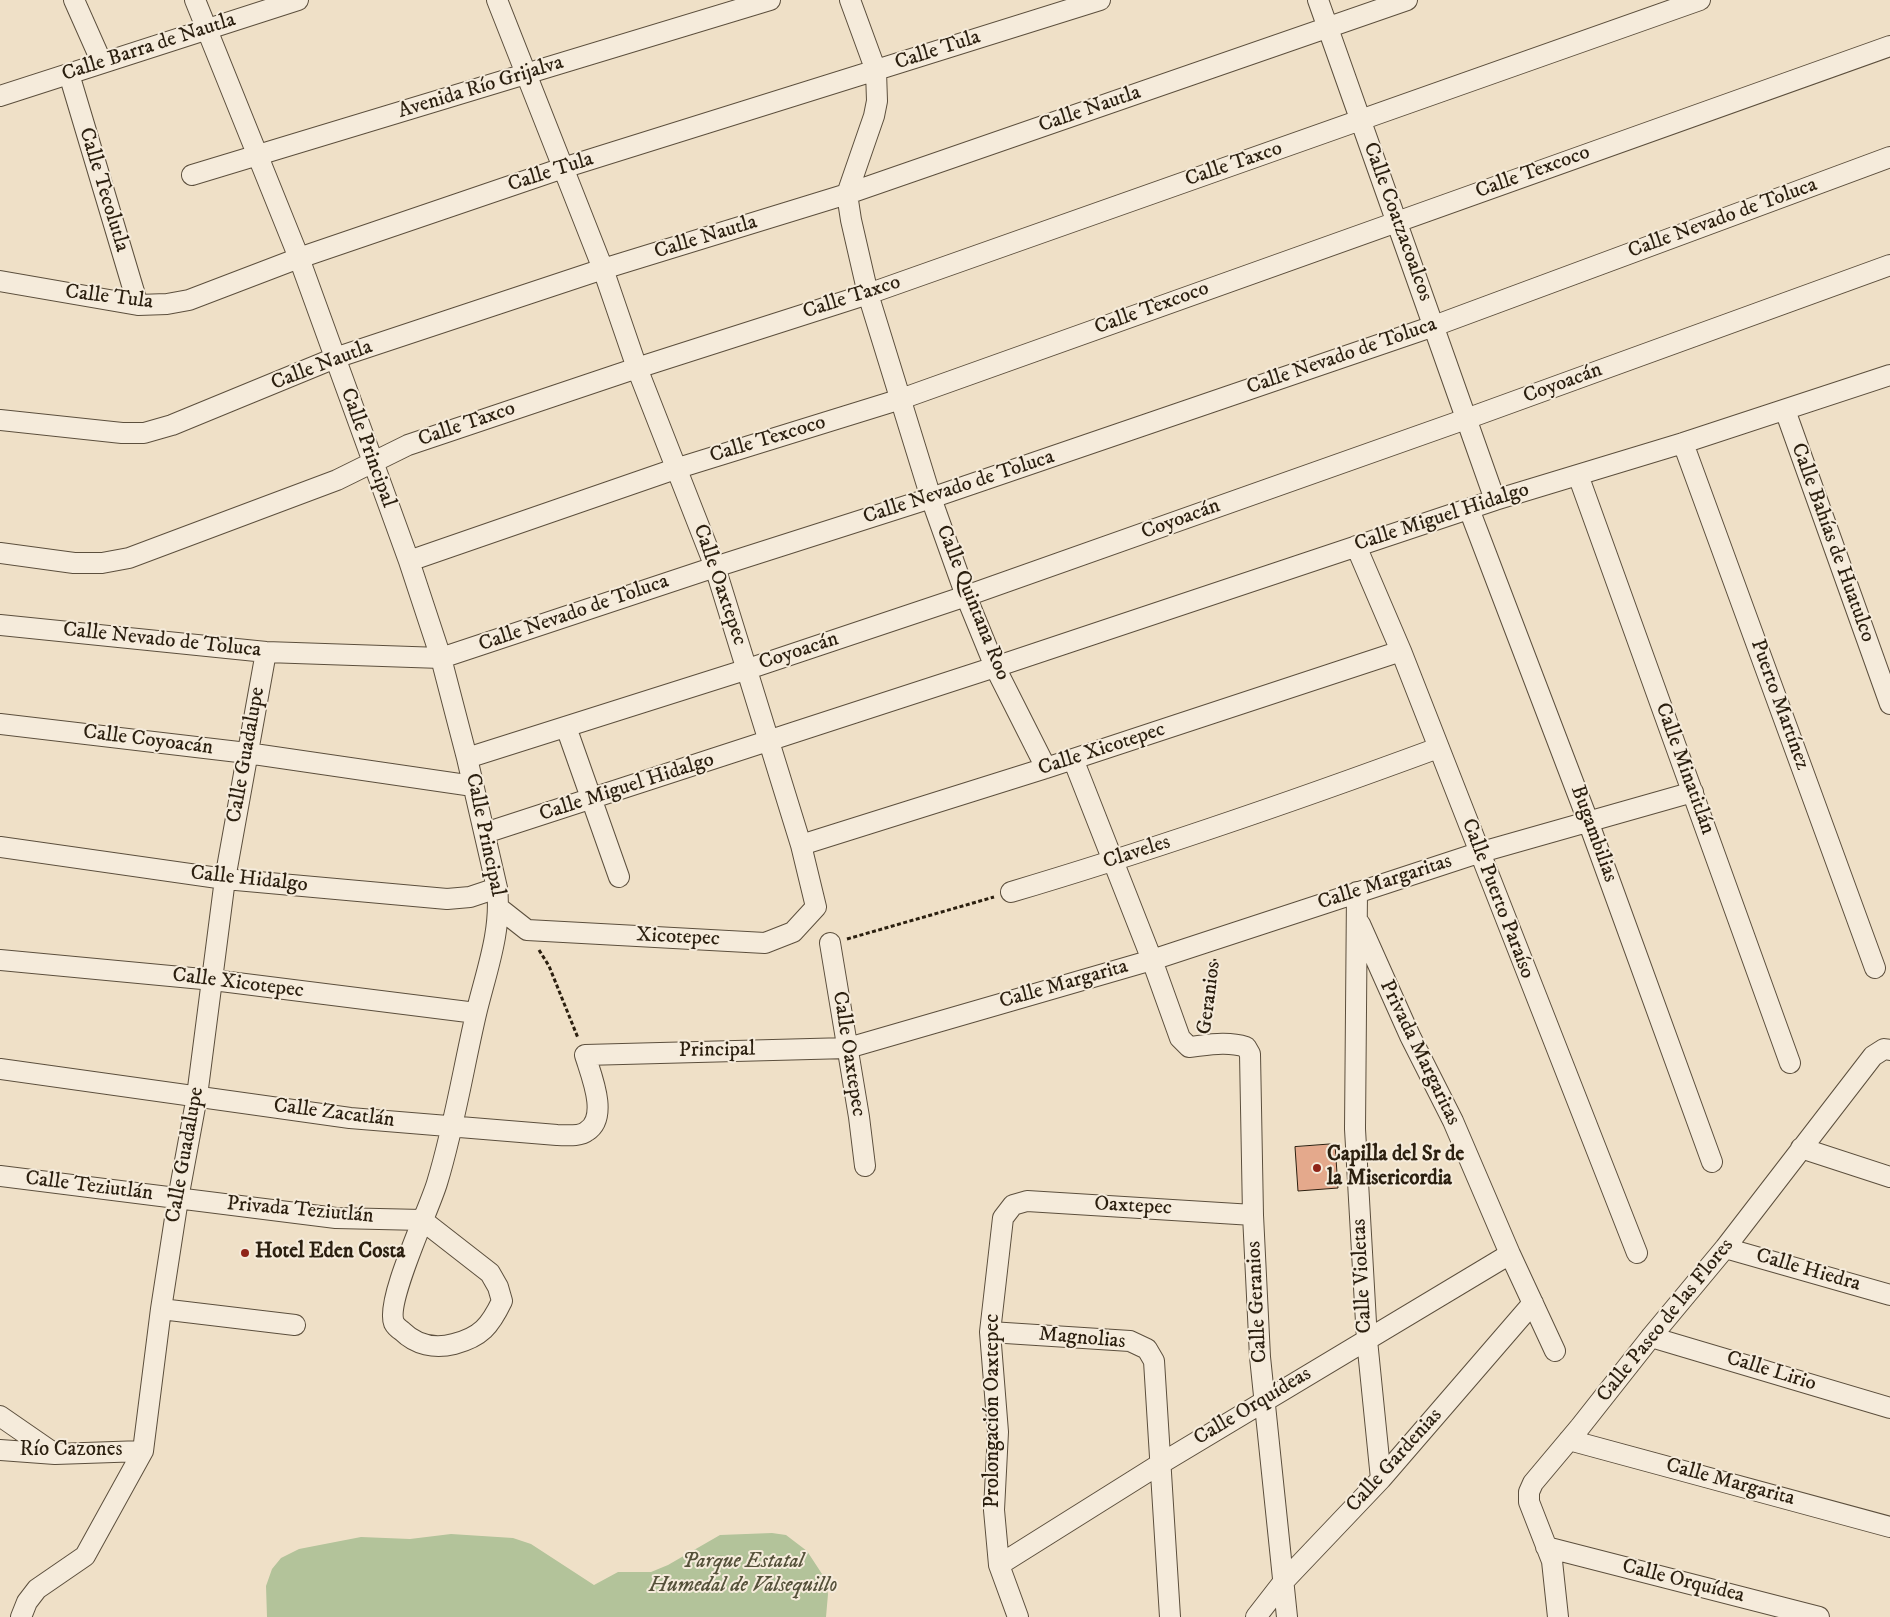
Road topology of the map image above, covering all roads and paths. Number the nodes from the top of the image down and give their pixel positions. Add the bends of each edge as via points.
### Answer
1 (74, 0) edge
2 (195, 0) edge
3 (298, 0) edge
4 (497, 0) edge
5 (770, 0) edge
6 (850, 0) edge
7 (1100, 0) edge
8 (1318, 0) edge
9 (1407, 0) edge
10 (1700, 0) edge
11 (1328, 28) junction
12 (207, 30) junction
13 (1890, 46) edge
14 (102, 63) junction
15 (876, 71) junction
16 (69, 74) junction
17 (526, 74) junction
18 (0, 96) edge
19 (1360, 120) junction
20 (258, 155) junction
21 (1890, 157) edge
22 (562, 168) junction
23 (192, 175) dead end
24 (847, 194) junction
25 (1397, 222) junction
26 (299, 258) junction
27 (1890, 265) edge
28 (604, 269) junction
29 (0, 281) edge
30 (868, 294) junction
31 (138, 305) junction
32 (1434, 326) junction
33 (335, 358) junction
34 (637, 368) junction
35 (1890, 375) edge
36 (901, 398) junction
37 (1785, 410) junction
38 (1466, 418) junction
39 (0, 420) edge
40 (1683, 442) junction
41 (372, 462) junction
42 (675, 469) junction
43 (1578, 475) junction
44 (931, 498) junction
45 (1495, 500) junction
46 (1469, 508) junction
47 (1356, 546) junction
48 (0, 553) edge
49 (409, 561) junction
50 (715, 567) junction
51 (966, 596) junction
52 (0, 625) edge
53 (1401, 651) junction
54 (266, 652) junction
55 (441, 658) junction
56 (995, 667) junction
57 (748, 669) junction
58 (1890, 704) edge
59 (0, 724) edge
60 (566, 727) junction
61 (768, 742) junction
62 (1438, 748) junction
63 (247, 753) junction
64 (467, 758) junction
65 (1073, 759) junction
66 (1046, 768) junction
67 (474, 786) junction
68 (1693, 792) junction
69 (591, 800) junction
70 (1588, 821) junction
71 (485, 833) junction
72 (802, 845) junction
73 (0, 848) edge
74 (1478, 853) junction
75 (1114, 862) junction
76 (619, 877) dead end
77 (225, 879) junction
78 (497, 888) junction
79 (1012, 892) joint
80 (1357, 892) junction
81 (816, 907) joint
82 (499, 908) junction
83 (1279, 917) joint
84 (1357, 918) junction
85 (527, 930) junction
86 (1217, 938) junction
87 (830, 943) joint
88 (0, 960) edge
89 (1152, 960) junction
90 (1875, 968) dead end
91 (213, 980) junction
92 (476, 1013) junction
93 (1205, 1045) junction
94 (1246, 1047) joint
95 (848, 1048) junction
96 (1887, 1049) edge
97 (585, 1055) junction
98 (1790, 1064) dead end
99 (0, 1069) edge
100 (198, 1096) junction
101 (451, 1126) junction
102 (1801, 1148) junction
103 (1712, 1162) dead end
104 (865, 1166) dead end
105 (0, 1176) edge
106 (1890, 1177) edge
107 (178, 1199) junction
108 (1013, 1205) joint
109 (1253, 1215) junction
110 (422, 1220) junction
111 (1725, 1248) junction
112 (1636, 1253) dead end
113 (1510, 1254) junction
114 (1890, 1295) edge
115 (1533, 1303) junction
116 (161, 1310) junction
117 (295, 1324) dead end
118 (990, 1332) junction
119 (1652, 1337) junction
120 (1367, 1340) junction
121 (1555, 1351) dead end
122 (1265, 1400) junction
123 (1890, 1408) edge
124 (0, 1416) edge
125 (1569, 1440) junction
126 (0, 1450) edge
127 (143, 1451) junction
128 (55, 1454) junction
129 (1160, 1464) junction
130 (1380, 1479) junction
131 (1890, 1527) edge
132 (1546, 1547) junction
133 (999, 1565) junction
134 (1284, 1581) junction
135 (21, 1617) edge
136 (1018, 1617) edge
137 (1170, 1617) edge
138 (1256, 1617) edge
139 (1287, 1617) edge
140 (1558, 1617) edge
141 (1819, 1617) edge

1 - 14 street
2 - 12 street, Calle Principal
3 - 12 street, Calle Barra de Nautla
4 - 17 street, Calle Oaxtepec
5 - 17 street, Avenida Río Grijalva
6 - 15 street, Calle Quintana Roo
7 - 15 street, Calle Tula
8 - 11 street, Calle Coatzacoalcos
9 - 11 street, Calle Nautla
10 - 19 street, Calle Taxco
11 - 19 street, Calle Coatzacoalcos
11 - 24 street, Calle Nautla
12 - 14 street, Calle Barra de Nautla
12 - 20 street, Calle Principal
13 - 25 street, Calle Texcoco
14 - 16 street, Calle Barra de Nautla
15 - 22 street, Calle Tula
15 - 24 street, Calle Quintana Roo via 874,116
16 - 18 street, Calle Barra de Nautla
16 - 31 street, Calle Tecolutla
17 - 20 street, Avenida Río Grijalva
17 - 22 street, Calle Oaxtepec
19 - 25 street, Calle Coatzacoalcos
19 - 30 street, Calle Taxco
20 - 23 street, Avenida Río Grijalva
20 - 26 street, Calle Principal
21 - 32 street, Calle Nevado de Toluca
22 - 26 street, Calle Tula
22 - 28 street, Calle Oaxtepec
24 - 28 street, Calle Nautla
24 - 30 street, Calle Quintana Roo
25 - 32 street, Calle Coatzacoalcos
25 - 36 street, Calle Texcoco
26 - 31 street, Calle Tula via 189,300
26 - 33 street, Calle Principal
27 - 38 street, Coyoacán
28 - 33 street, Calle Nautla
28 - 34 street, Calle Oaxtepec
29 - 31 street, Calle Tula
30 - 34 street, Calle Taxco
30 - 36 street, Calle Quintana Roo
32 - 38 street, Calle Coatzacoalcos
32 - 44 street, Calle Nevado de Toluca
33 - 39 street, Calle Nautla via 144,433
33 - 41 street, Calle Principal
34 - 41 street, Calle Taxco via 408,445
34 - 42 street, Calle Oaxtepec
35 - 37 street, Calle Miguel Hidalgo
36 - 42 street, Calle Texcoco
36 - 44 street, Calle Quintana Roo
37 - 40 street, Calle Miguel Hidalgo
37 - 58 street, Calle Bahías de Huatulco
38 - 45 street, Calle Coatzacoalcos
38 - 51 street, Coyoacán
40 - 43 street, Calle Miguel Hidalgo
40 - 90 street, Puerto Martínez
41 - 48 street, Calle Taxco via 337,480 129,558 102,563 74,563
41 - 49 street, Calle Principal
42 - 49 street, Calle Texcoco
42 - 50 street, Calle Oaxtepec
43 - 45 street, Calle Miguel Hidalgo
43 - 68 street, Calle Minatitlán
44 - 50 street, Calle Nevado de Toluca
44 - 51 street, Calle Quintana Roo
45 - 46 street, Calle Miguel Hidalgo
46 - 47 street, Calle Miguel Hidalgo
46 - 70 street, Bugambilias
47 - 53 street, Calle Puerto Paraíso
47 - 56 street, Calle Miguel Hidalgo
49 - 55 street, Calle Principal
50 - 55 street, Calle Nevado de Toluca
50 - 57 street, Calle Oaxtepec
51 - 56 street, Calle Quintana Roo
51 - 57 street, Coyoacán
52 - 54 street, Calle Nevado de Toluca
53 - 62 street, Calle Puerto Paraíso
53 - 65 street, Calle Xicotepec
54 - 55 street, Calle Nevado de Toluca
54 - 63 street, Calle Guadalupe
55 - 64 street, Calle Principal
56 - 61 street, Calle Miguel Hidalgo
56 - 66 street, Calle Quintana Roo
57 - 60 street, Coyoacán
57 - 61 street, Calle Oaxtepec
59 - 63 street, Calle Coyoacán
60 - 64 street, Coyoacán
60 - 69 street
61 - 69 street, Calle Miguel Hidalgo
61 - 72 street, Calle Oaxtepec
62 - 74 street, Calle Puerto Paraíso
62 - 75 street, Claveles
63 - 67 street, Calle Coyoacán
63 - 77 street, Calle Guadalupe
64 - 67 street, Calle Principal
65 - 66 street, Calle Xicotepec
65 - 75 street
66 - 72 street, Calle Xicotepec
67 - 71 street, Calle Principal
68 - 70 street, Calle Margaritas
68 - 98 street, Calle Minatitlán
69 - 71 street, Calle Miguel Hidalgo
69 - 76 street
70 - 74 street, Calle Margaritas
70 - 103 street, Bugambilias
71 - 78 street, Calle Principal
72 - 81 street, Calle Oaxtepec
73 - 77 street, Calle Hidalgo
74 - 80 street, Calle Margaritas
74 - 112 street, Calle Puerto Paraíso
75 - 79 street, Claveles
75 - 89 street
77 - 78 street, Calle Hidalgo via 448,899 470,897
77 - 91 street, Calle Guadalupe
78 - 82 street, Calle Principal
79 - 87 path
80 - 83 street, Calle Margaritas
80 - 84 street, Calle Violetas
81 - 85 street, Xicotepec via 793,932 765,943
82 - 85 street, Calle Principal
82 - 92 street, Calle Principal
83 - 86 street, Calle Margarita
84 - 113 street, Privada Margaritas via 1453,1122
84 - 120 street, Calle Violetas via 1355,1130
85 - 97 path via 549,966
86 - 89 street, Calle Margarita
86 - 93 path, Geranios
87 - 95 street, Calle Oaxtepec
88 - 91 street, Calle Xicotepec
89 - 93 street via 1180,1038 1189,1047
89 - 95 street, Calle Margarita
91 - 92 street, Calle Xicotepec
91 - 100 street, Calle Guadalupe
92 - 101 street, Calle Principal
93 - 94 street, Geranios via 1218,1043
94 - 109 street, Calle Geranios via 1250,1054
95 - 97 street, Principal
95 - 104 street, Calle Oaxtepec
96 - 102 street, Calle Paseo de las Flores via 1873,1056
97 - 101 street, Calle Zacatlán via 599,1109 597,1120 587,1132 556,1135
99 - 100 street, Calle Zacatlán
100 - 101 street, Calle Zacatlán via 350,1118
100 - 107 street, Calle Guadalupe
101 - 110 street, Calle Principal via 437,1184
102 - 106 street
102 - 111 street, Calle Paseo de las Flores
105 - 107 street, Calle Teziutlán
107 - 110 street, Privada Teziutlán via 336,1218
107 - 116 street, Calle Guadalupe
108 - 109 street, Oaxtepec via 1027,1201
108 - 118 street, Prolongación Oaxtepec via 1003,1218
109 - 122 street, Calle Geranios
110 - 110 street, Calle Principal via 490,1273 498,1287 502,1301 494,1318 483,1332 465,1341 443,1346 424,1345 407,1336 394,1323 392,1305
111 - 114 street, Calle Hiedra
111 - 119 street, Calle Paseo de las Flores
113 - 115 street, Privada Margaritas
113 - 120 street, Calle Orquídeas
115 - 121 street, Privada Margaritas
115 - 130 street, Calle Gardenias
116 - 117 street
116 - 127 street, Calle Guadalupe
118 - 129 street, Magnolias via 1130,1341 1147,1349 1154,1361
118 - 133 street, Prolongación Oaxtepec via 998,1432 994,1510
119 - 123 street, Calle Lirio
119 - 125 street, Calle Paseo de las Flores
120 - 122 street, Calle Orquídeas
120 - 130 street, Calle Violetas
122 - 129 street, Calle Orquídeas
122 - 134 street, Calle Geranios
124 - 128 street
125 - 131 street, Calle Margarita
125 - 132 street, Calle Paseo de las Flores via 1529,1492 1529,1502
126 - 128 street, Río Cazones
127 - 128 street, Río Cazones
127 - 135 street, Calle Guadalupe via 85,1556 37,1589
129 - 133 street, Calle Orquídeas
129 - 137 street, Magnolias
130 - 134 street, Calle Gardenias
132 - 140 street, Calle Paseo de las Flores via 1552,1561
132 - 141 street, Calle Orquídea
133 - 136 street, Prolongación Oaxtepec
134 - 138 street, Calle Gardenias
134 - 139 street, Calle Geranios

